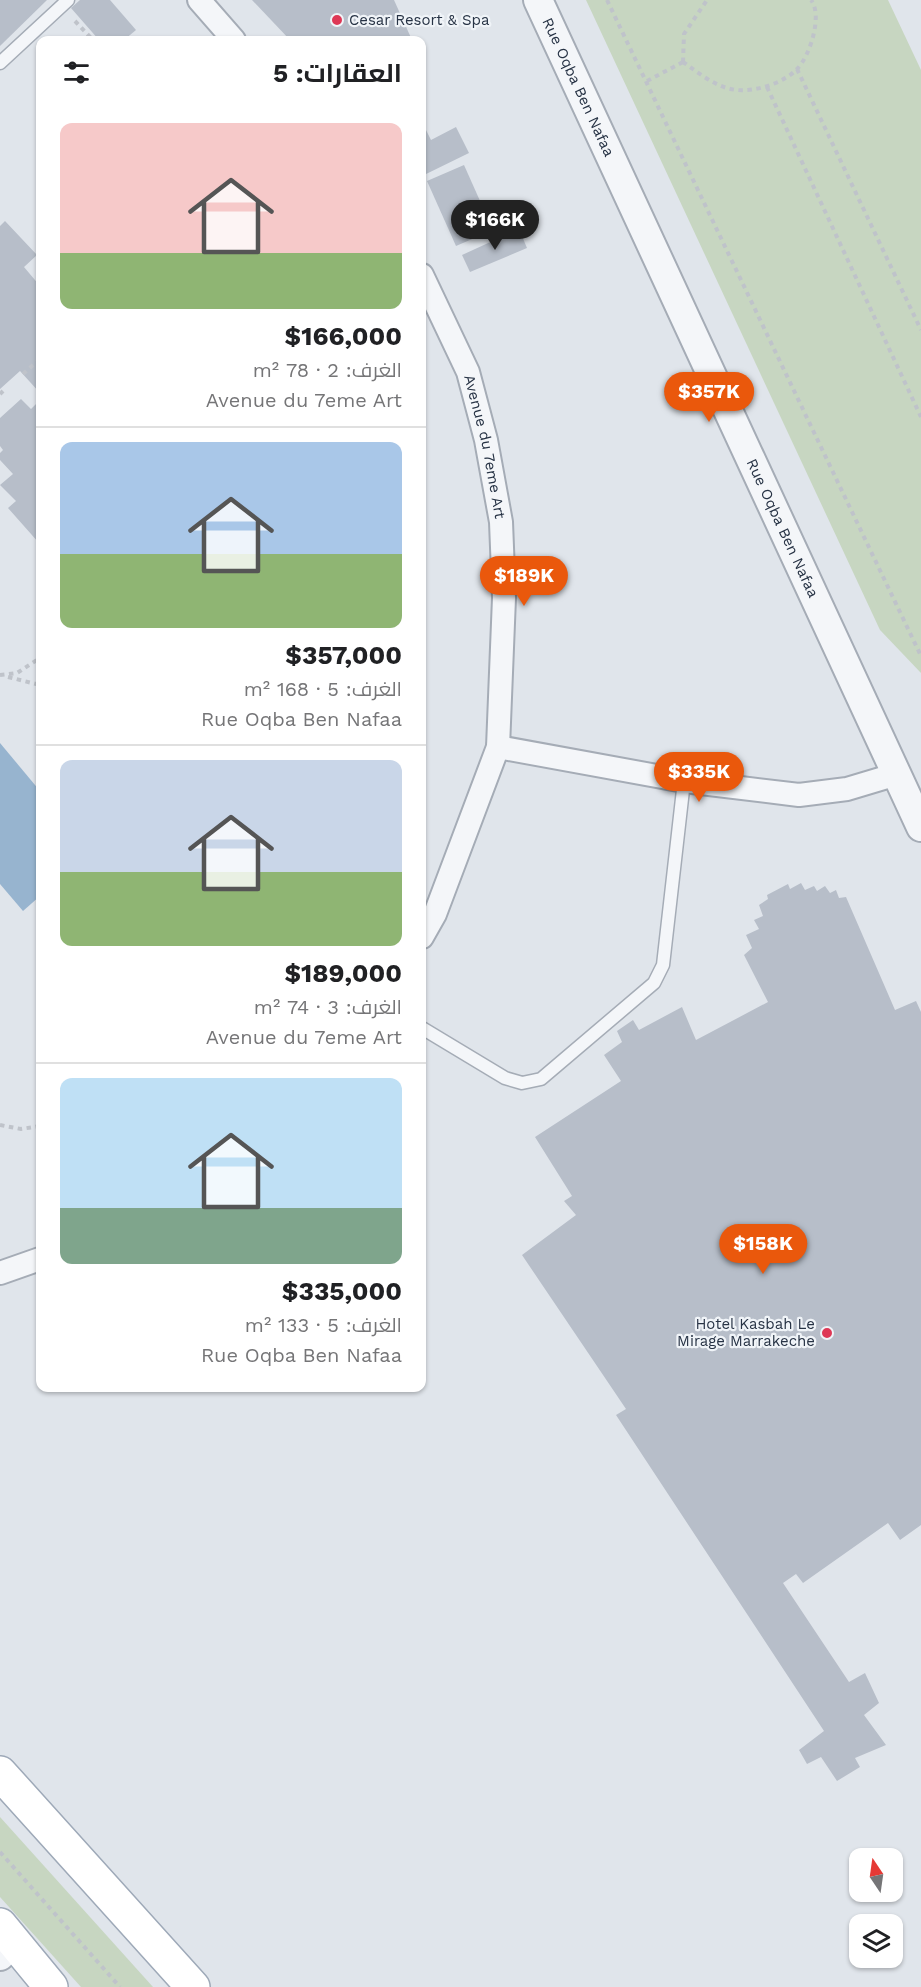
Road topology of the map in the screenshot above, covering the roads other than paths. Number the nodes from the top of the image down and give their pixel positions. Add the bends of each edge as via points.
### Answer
1 (68, 0) edge
2 (199, 0) edge
3 (538, 0) edge
4 (230, 36) edge
5 (0, 63) edge
6 (426, 283) edge
7 (498, 747) junction
8 (897, 774) junction
9 (684, 781) junction
10 (921, 827) edge
11 (426, 931) edge
12 (426, 1030) edge
13 (36, 1260) edge
14 (0, 1274) edge
15 (0, 1773) edge
16 (5, 1941) edge
17 (51, 1987) edge
18 (193, 1987) edge

1 - 5 lane
2 - 4 street
3 - 8 street, Rue Oqba Ben Nafaa
6 - 7 street, Avenue du 7eme Art via 468,372 501,522 504,598
7 - 9 street
7 - 11 street, Avenue du 7eme Art
8 - 9 street via 847,789 799,795
8 - 10 street, Rue Oqba Ben Nafaa
9 - 12 lane via 663,965 654,983 541,1079 522,1083 505,1078
13 - 14 street
15 - 18 main road
16 - 17 main road

